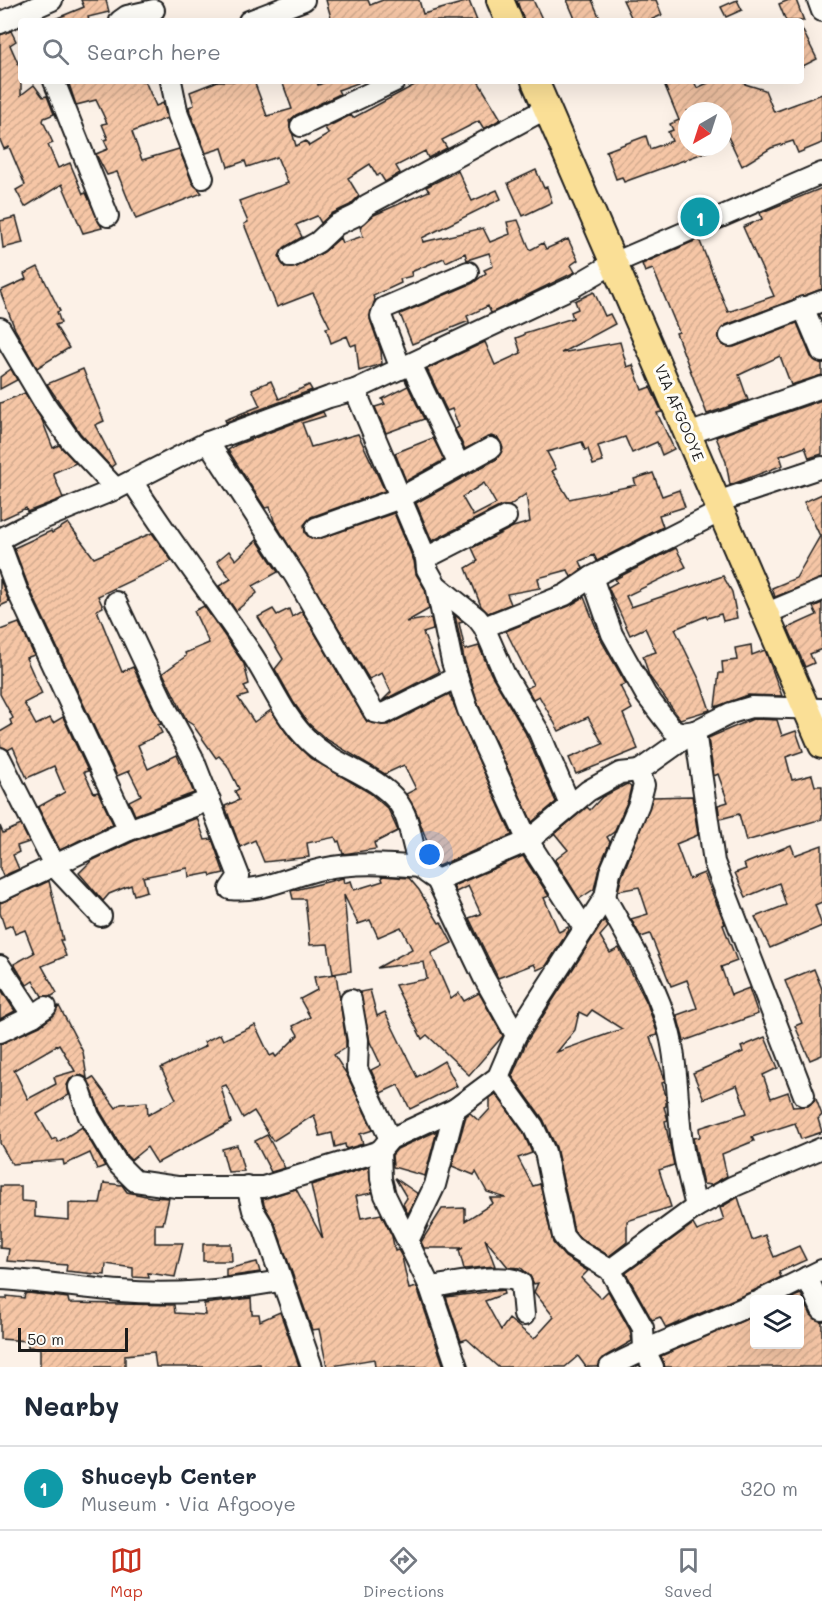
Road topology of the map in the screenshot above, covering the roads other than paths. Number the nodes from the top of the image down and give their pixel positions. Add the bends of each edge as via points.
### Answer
1 (52, 0) edge
2 (304, 0) edge
3 (500, 0) edge
4 (818, 0) edge
5 (154, 10) edge
6 (822, 11) edge
7 (124, 18) edge
8 (257, 18) edge
9 (509, 18) edge
10 (0, 23) edge
11 (55, 84) edge
12 (172, 84) edge
13 (389, 84) edge
14 (536, 84) edge
15 (547, 108) junction
16 (301, 126) dead end
17 (822, 173) edge
18 (203, 178) dead end
19 (108, 216) dead end
20 (291, 257) dead end
21 (614, 263) junction
22 (468, 272) dead end
23 (822, 301) edge
24 (803, 308) junction
25 (0, 328) edge
26 (730, 336) dead end
27 (822, 352) edge
28 (406, 367) junction
29 (822, 387) edge
30 (355, 390) junction
31 (688, 434) junction
32 (208, 442) junction
33 (491, 448) dead end
34 (459, 465) junction
35 (822, 467) edge
36 (124, 485) junction
37 (400, 498) junction
38 (719, 507) junction
39 (506, 517) dead end
40 (316, 528) dead end
41 (0, 539) edge
42 (0, 544) edge
43 (426, 558) junction
44 (592, 577) junction
45 (436, 585) junction
46 (822, 590) edge
47 (116, 602) dead end
48 (765, 614) junction
49 (484, 627) junction
50 (457, 677) junction
51 (814, 708) edge
52 (695, 731) junction
53 (822, 745) edge
54 (0, 758) edge
55 (639, 771) junction
56 (210, 800) junction
57 (570, 805) junction
58 (129, 830) junction
59 (528, 841) junction
60 (55, 867) junction
61 (420, 867) junction
62 (436, 880) junction
63 (0, 891) edge
64 (605, 897) junction
65 (101, 916) dead end
66 (584, 927) junction
67 (0, 966) edge
68 (351, 1000) dead end
69 (0, 1032) edge
70 (516, 1035) junction
71 (498, 1077) junction
72 (80, 1087) dead end
73 (804, 1095) dead end
74 (455, 1109) junction
75 (385, 1145) junction
76 (822, 1148) edge
77 (248, 1186) junction
78 (696, 1207) junction
79 (408, 1241) junction
80 (610, 1270) junction
81 (815, 1274) edge
82 (0, 1279) edge
83 (280, 1281) junction
84 (430, 1287) junction
85 (770, 1295) edge
86 (750, 1305) edge
87 (822, 1310) edge
88 (524, 1315) dead end
89 (644, 1348) junction
90 (312, 1367) edge
91 (457, 1367) edge
92 (610, 1367) edge
93 (653, 1367) edge

1 - 10 street
2 - 8 street
3 - 9 main road
4 - 6 street
5 - 7 street
11 - 19 street
12 - 18 street via 178,115
13 - 16 street
14 - 15 main road, VIA AFGOOYE
15 - 20 street via 367,205
15 - 21 main road, VIA AFGOOYE
17 - 21 street
21 - 28 street via 573,287
21 - 31 main road, VIA AFGOOYE
22 - 28 street via 384,308 381,316
23 - 24 street
24 - 26 street
24 - 27 street
25 - 36 street via 71,441
28 - 30 street
28 - 34 street
29 - 31 street
30 - 32 street
30 - 37 street
31 - 38 main road, VIA AFGOOYE
32 - 36 street
32 - 50 street via 290,567 374,712 383,714
33 - 34 street
34 - 37 street
35 - 38 street
36 - 41 street
36 - 61 street via 253,655 289,717 308,740 328,757 373,780 399,803 411,828
37 - 40 street
37 - 43 street
38 - 44 street
38 - 48 main road, VIA AFGOOYE
39 - 43 street
42 - 58 street
43 - 45 street
44 - 49 street via 565,595
44 - 52 street via 612,634 646,695 672,729 681,733
45 - 49 street
45 - 50 street
46 - 48 street
47 - 56 street
48 - 51 main road, VIA AFGOOYE
49 - 57 street via 504,674 539,732
50 - 59 street via 468,710
51 - 52 street via 751,707
51 - 53 main road, VIA AFGOOYE
52 - 55 street
52 - 73 street via 714,862
54 - 60 street
55 - 57 street via 620,773
55 - 64 street via 644,785 639,804 610,872
56 - 58 street
56 - 61 street via 238,876 230,889 263,886 321,869 375,863
57 - 59 street
58 - 60 street
59 - 62 street
59 - 66 street
60 - 63 street
60 - 65 street
61 - 62 street
62 - 70 street
64 - 66 street
64 - 78 street via 644,969 670,1034 678,1077 681,1137
66 - 70 street
67 - 69 street via 40,1011
68 - 75 street via 358,1040 357,1069
70 - 71 street
71 - 74 street
71 - 80 street via 528,1118 545,1152 563,1236 572,1247
72 - 77 street via 89,1116 117,1163 135,1181 177,1187
74 - 75 street
74 - 79 street via 435,1185
75 - 77 street via 263,1186
75 - 79 street via 381,1179
76 - 78 street via 732,1186
77 - 83 street
78 - 80 street
79 - 84 street
80 - 89 street via 643,1328
81 - 85 street
81 - 87 street
82 - 83 street via 121,1292 191,1293
83 - 90 street
84 - 88 street via 515,1278 521,1283
84 - 91 street
86 - 89 street via 706,1327
89 - 92 street
89 - 93 street

